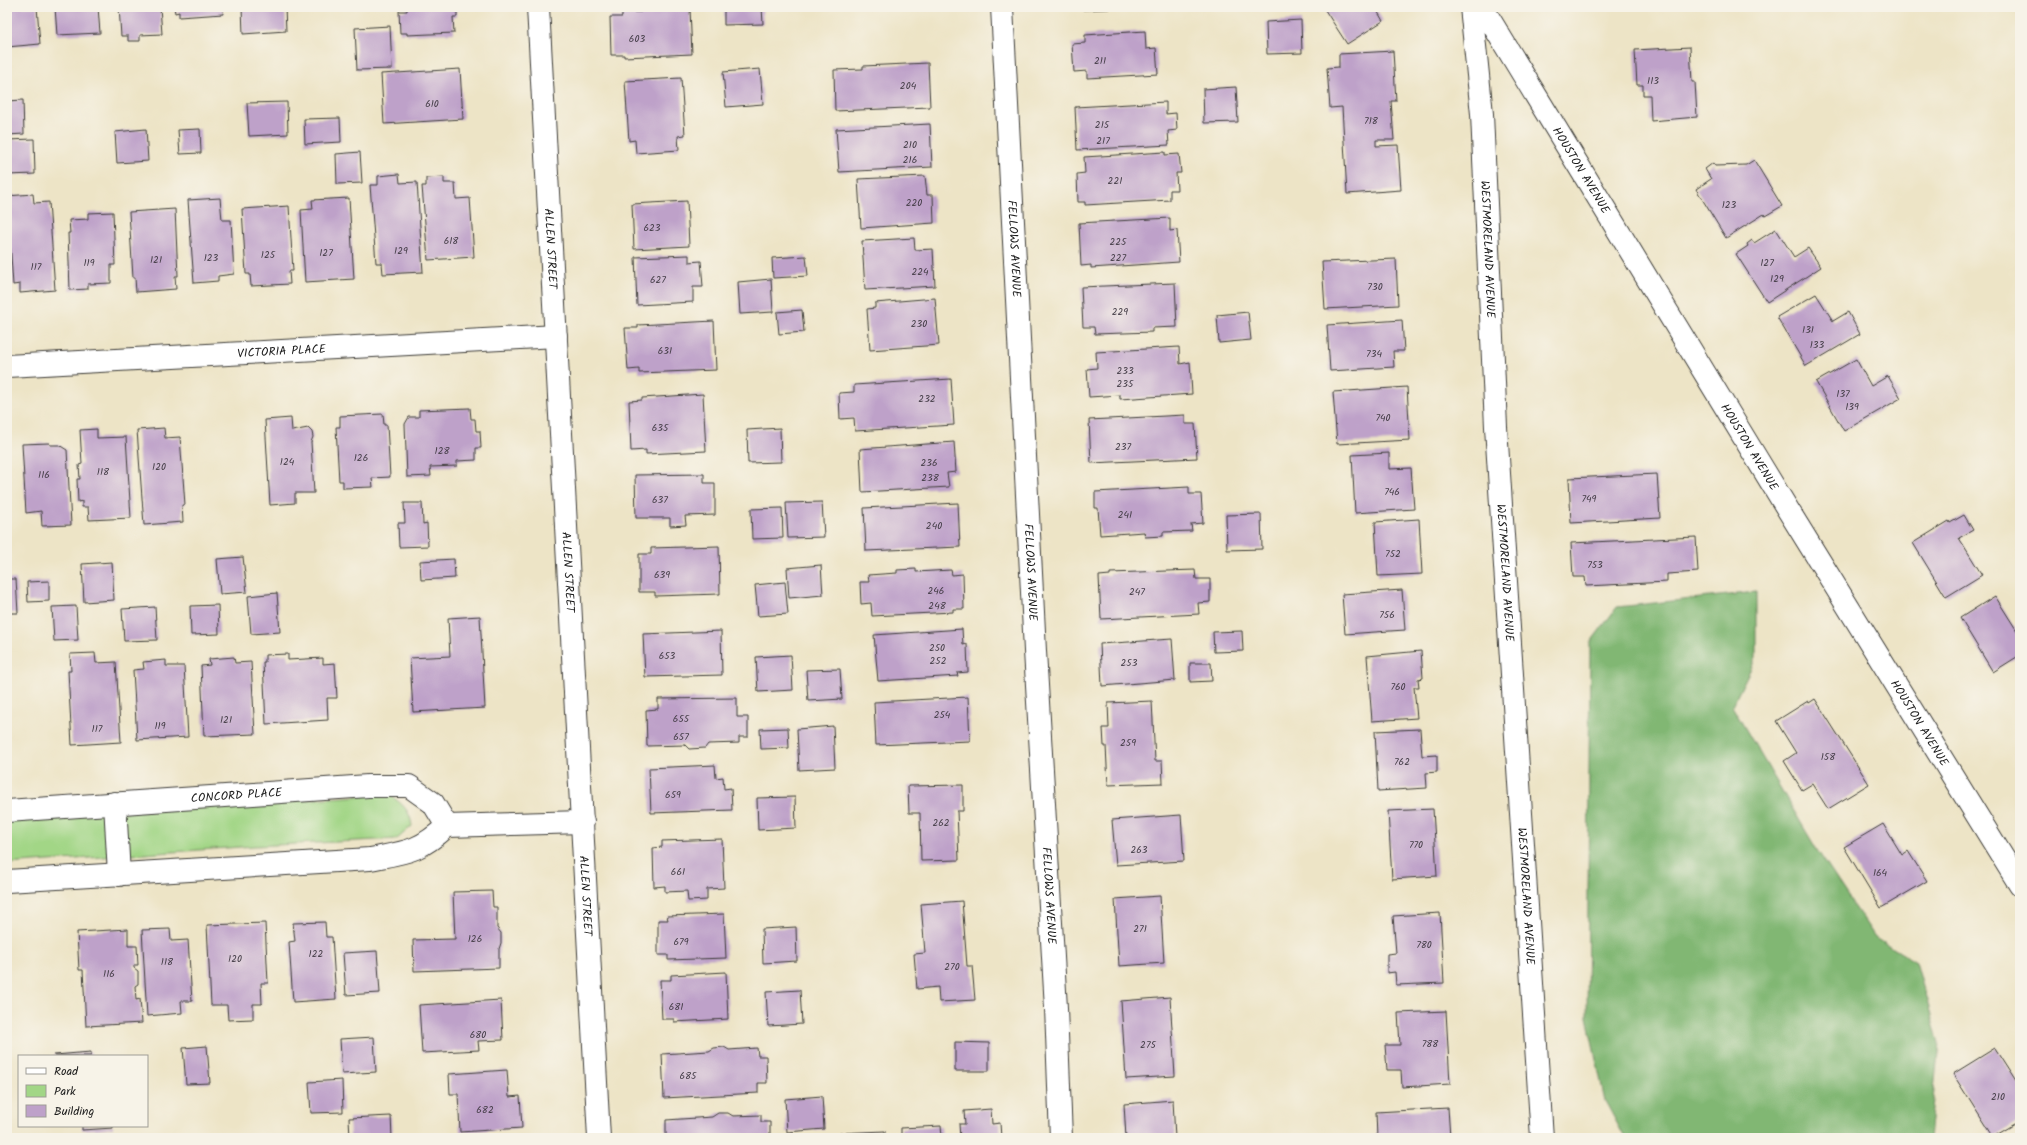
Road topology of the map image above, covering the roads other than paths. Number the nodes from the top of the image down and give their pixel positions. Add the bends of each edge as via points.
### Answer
1 (538, 7) edge
2 (1002, 7) edge
3 (1471, 7) edge
4 (1482, 7) edge
5 (556, 336) junction
6 (7, 366) edge
7 (116, 803) junction
8 (7, 811) edge
9 (582, 822) junction
10 (447, 826) junction
11 (119, 875) junction
12 (7, 882) edge
13 (2020, 885) edge
14 (599, 1138) edge
15 (1061, 1138) edge
16 (1542, 1138) edge

1 - 5 street, ALLEN STREET
2 - 15 street, FELLOWS AVENUE
3 - 16 street, WESTMORELAND AVENUE via 1482,114 1496,427
4 - 13 street, HOUSTON AVENUE via 1780,499
5 - 6 street, VICTORIA PLACE
5 - 9 street, ALLEN STREET
7 - 8 street, CONCORD PLACE
7 - 10 street, CONCORD PLACE via 368,786 409,786 433,803
7 - 11 street
9 - 10 street
9 - 14 street, ALLEN STREET
10 - 11 street via 432,840 415,850 370,860
11 - 12 street

